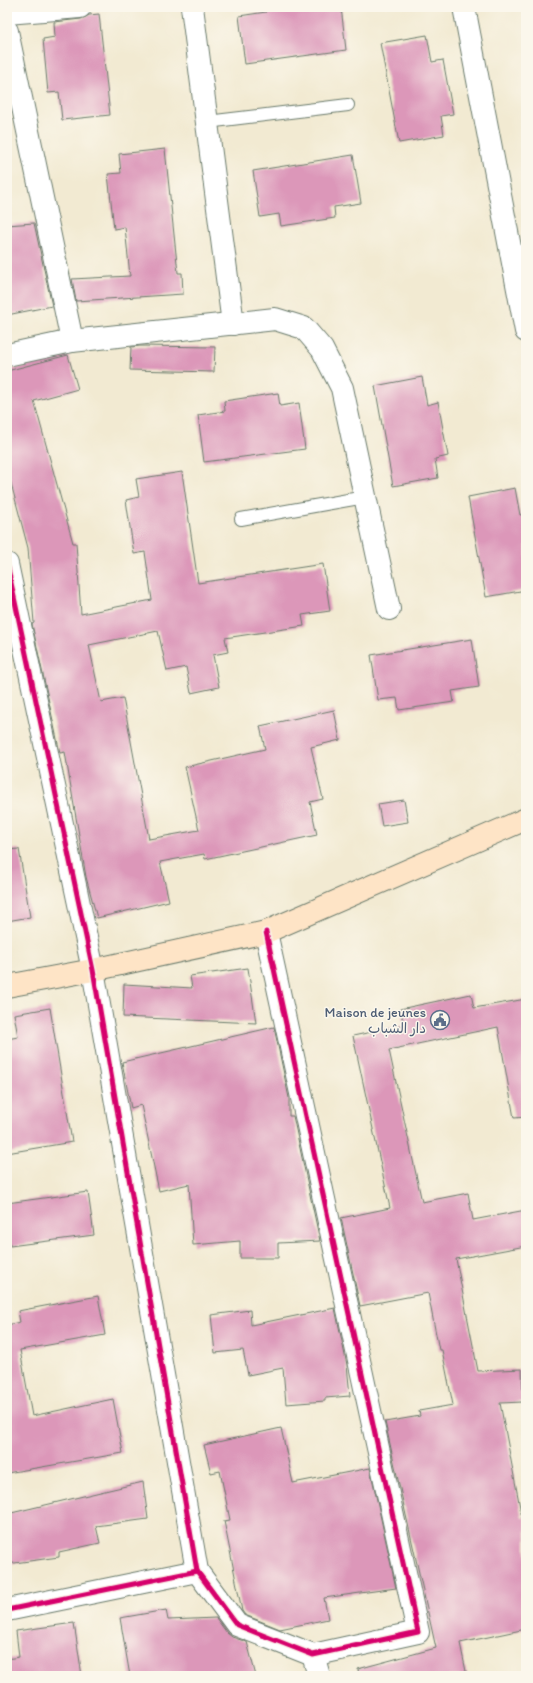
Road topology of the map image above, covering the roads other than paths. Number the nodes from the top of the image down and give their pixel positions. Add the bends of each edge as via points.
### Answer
1 (80, 7) edge
2 (192, 7) edge
3 (464, 7) edge
4 (7, 13) edge
5 (7, 31) edge
6 (348, 106) dead end
7 (207, 122) junction
8 (233, 324) junction
9 (526, 331) edge
10 (72, 341) junction
11 (7, 355) edge
12 (365, 497) junction
13 (241, 519) dead end
14 (7, 564) edge
15 (389, 609) dead end
16 (526, 820) edge
17 (266, 932) junction
18 (93, 970) junction
19 (7, 986) edge
20 (197, 1571) junction
21 (7, 1610) edge
22 (313, 1655) junction
23 (319, 1676) edge

1 - 4 street
2 - 7 street
3 - 9 street
5 - 10 street
6 - 7 lane
7 - 8 street
8 - 10 street
8 - 12 street via 275,319 304,328 322,349 342,388
10 - 11 street
12 - 13 lane
12 - 15 street
14 - 18 street
16 - 17 main road
17 - 18 main road
17 - 22 street via 418,1632
18 - 19 main road
18 - 20 street
20 - 21 street
20 - 22 street via 237,1625
22 - 23 street

